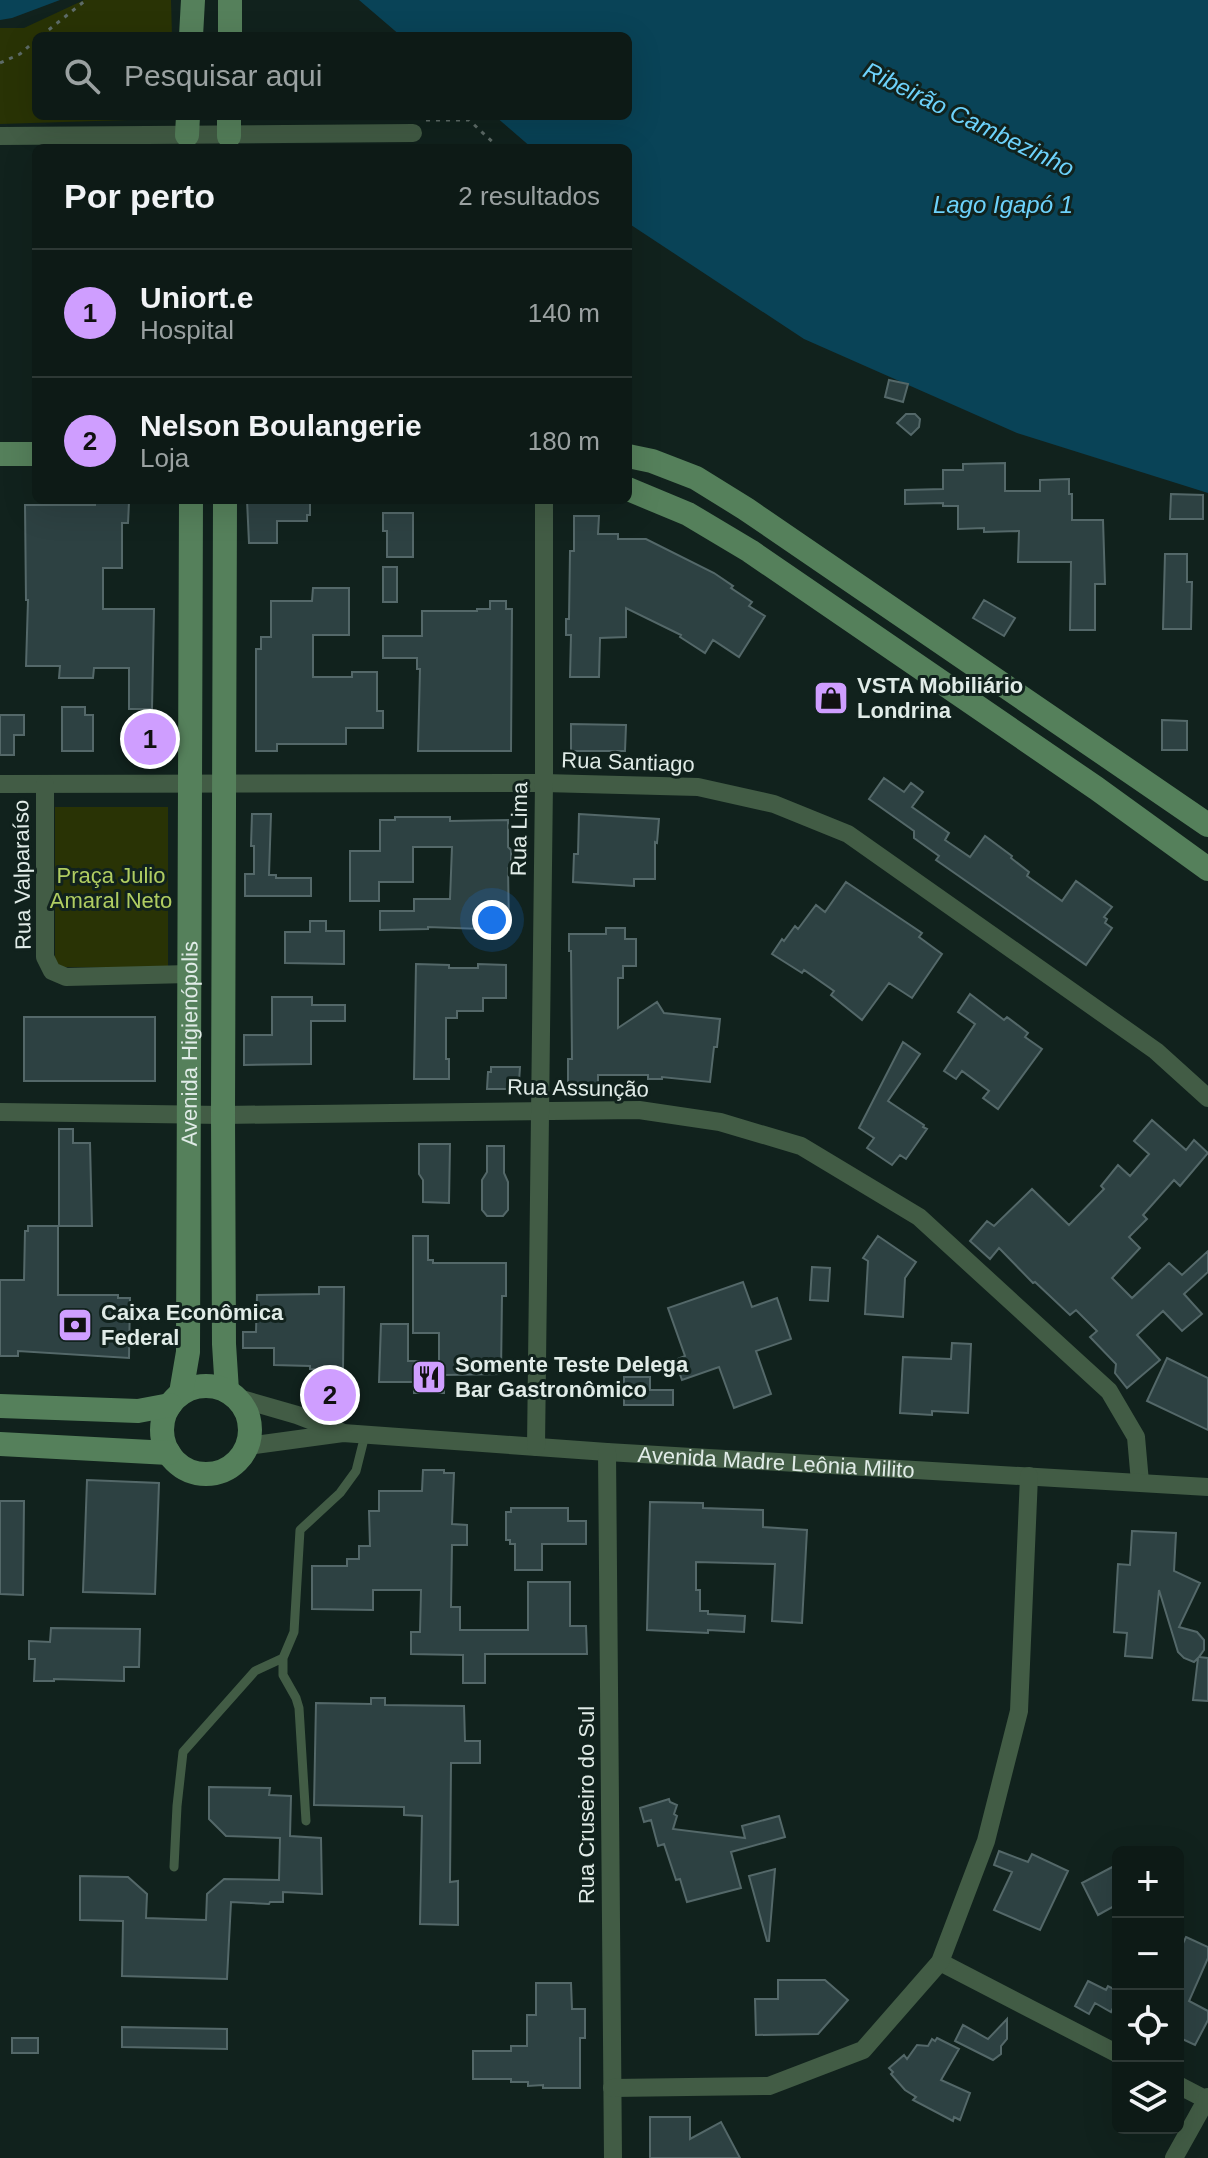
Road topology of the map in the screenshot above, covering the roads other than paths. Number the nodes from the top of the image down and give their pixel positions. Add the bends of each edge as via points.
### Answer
1 (193, 0) edge
2 (230, 0) edge
3 (191, 32) edge
4 (230, 32) edge
5 (188, 133) edge
6 (229, 133) edge
7 (413, 133) dead end
8 (0, 136) edge
9 (322, 141) edge
10 (0, 454) edge
11 (32, 454) edge
12 (632, 459) edge
13 (632, 491) edge
14 (191, 504) edge
15 (225, 504) edge
16 (544, 504) edge
17 (1009, 689) junction
18 (990, 716) junction
19 (224, 783) junction
20 (544, 783) junction
21 (0, 784) edge
22 (45, 784) junction
23 (190, 784) junction
24 (1208, 825) edge
25 (1208, 869) edge
26 (189, 974) junction
27 (1208, 1098) edge
28 (539, 1110) junction
29 (0, 1112) edge
30 (189, 1114) junction
31 (223, 1115) junction
32 (232, 1394) junction
33 (175, 1399) junction
34 (0, 1406) edge
35 (343, 1433) junction
36 (365, 1435) junction
37 (0, 1444) edge
38 (248, 1446) junction
39 (536, 1447) junction
40 (607, 1452) junction
41 (169, 1453) junction
42 (1029, 1476) junction
43 (1140, 1482) junction
44 (1208, 1487) edge
45 (283, 1658) junction
46 (306, 1821) dead end
47 (174, 1867) dead end
48 (940, 1962) junction
49 (1112, 2051) edge
50 (612, 2088) junction
51 (1184, 2088) edge
52 (1207, 2098) edge
53 (613, 2158) edge
54 (1174, 2158) edge

1 - 3 main road
2 - 4 main road
5 - 6 street
5 - 8 street
6 - 9 street
7 - 9 street
10 - 11 main road
12 - 17 main road via 671,468 709,486
13 - 18 main road via 688,514 750,551
14 - 23 main road, Avenida Higienópolis
15 - 19 main road, Avenida Higienópolis
16 - 20 street, Rua Lima
17 - 18 main road
17 - 24 main road
18 - 25 main road
19 - 20 street, Rua Santiago
19 - 23 street, Rua Santiago
19 - 31 main road, Avenida Higienópolis
20 - 27 street, Rua Santiago via 698,787 774,804 848,834 1156,1051
20 - 28 street, Rua Lima
21 - 22 street, Rua Santiago
22 - 23 street, Rua Santiago
22 - 26 street, Rua Valparaíso via 45,957 52,971 66,977
23 - 26 main road, Avenida Higienópolis
26 - 30 main road, Avenida Higienópolis
28 - 31 street, Rua Assunção
28 - 39 street, Rua Lima
28 - 43 street, Rua Assunção via 639,1110 720,1122 801,1146 919,1217 1109,1391 1136,1437
29 - 30 street, Rua Assunção
30 - 31 street, Rua Assunção
30 - 33 main road, Avenida Higienópolis via 188,1352
31 - 32 main road, Avenida Higienópolis via 224,1344
32 - 33 main road via 204,1386
32 - 35 street, Avenida Madre Leônia Milito
32 - 38 main road via 250,1420
33 - 34 main road via 138,1411
33 - 41 main road via 162,1429
35 - 36 street, Avenida Madre Leônia Milito
35 - 38 street, Avenida Madre Leônia Milito
36 - 39 street, Avenida Madre Leônia Milito
36 - 45 lane via 356,1471 300,1530 294,1632
37 - 41 main road
38 - 41 main road via 230,1467 217,1473 189,1471
39 - 40 street, Avenida Madre Leônia Milito
40 - 42 street, Avenida Madre Leônia Milito
40 - 50 street, Rua Cruseiro do Sul
42 - 43 street, Avenida Madre Leônia Milito
42 - 48 street via 1019,1711 986,1841
43 - 44 street, Avenida Madre Leônia Milito
45 - 46 lane via 283,1675 299,1708
45 - 47 lane via 255,1671 183,1752
48 - 49 street
48 - 50 street via 863,2050 769,2086
50 - 53 street, Rua Cruseiro do Sul
51 - 52 street
52 - 54 street

